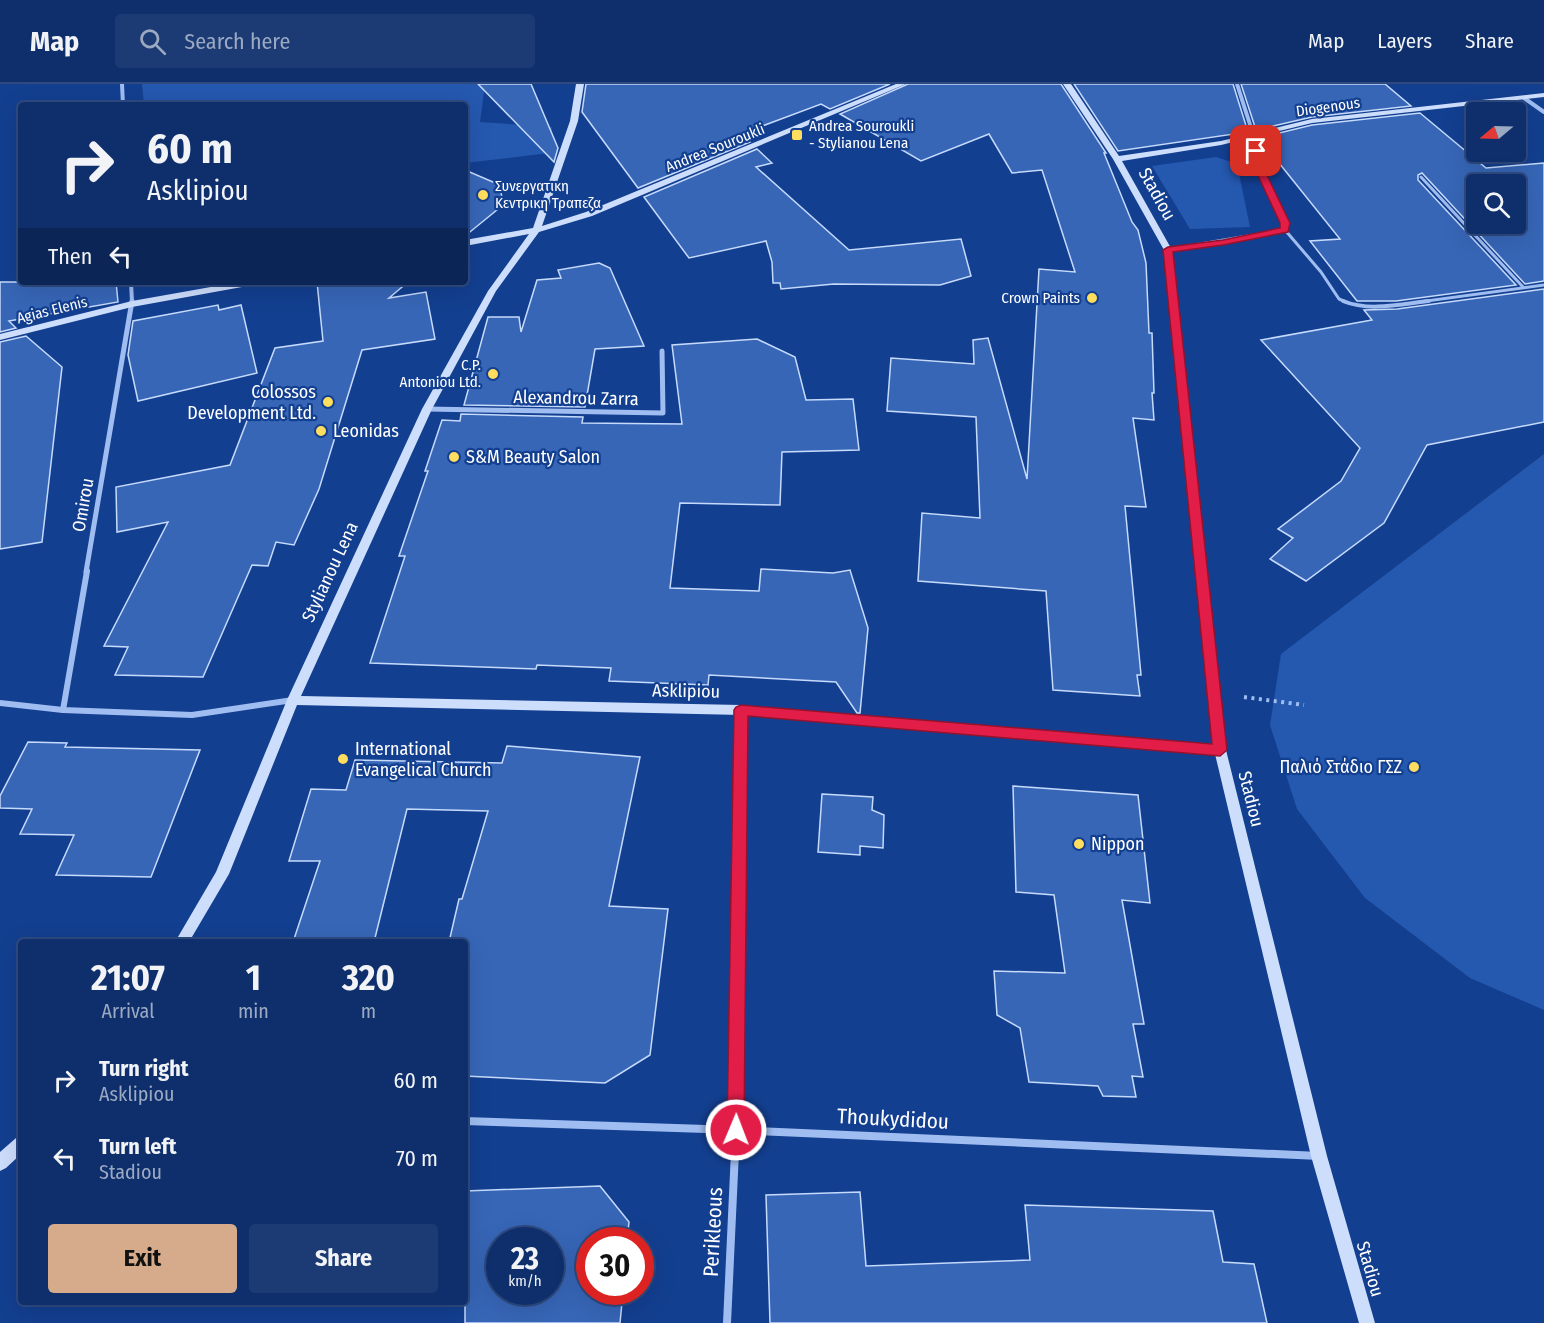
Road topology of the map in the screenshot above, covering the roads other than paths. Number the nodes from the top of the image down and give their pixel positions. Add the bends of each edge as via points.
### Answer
1 (122, 84) edge
2 (580, 84) edge
3 (902, 84) edge
4 (1067, 84) edge
5 (1237, 84) edge
6 (1544, 95) edge
7 (1524, 98) junction
8 (123, 102) edge
9 (1544, 112) edge
10 (1253, 134) junction
11 (1117, 159) junction
12 (1421, 177) dead end
13 (536, 230) junction
14 (1285, 230) junction
15 (468, 242) edge
16 (1168, 250) junction
17 (131, 285) edge
18 (236, 285) edge
19 (1544, 285) edge
20 (1523, 287) junction
21 (132, 304) junction
22 (0, 338) edge
23 (662, 351) dead end
24 (427, 409) junction
25 (293, 700) junction
26 (0, 703) edge
27 (63, 710) junction
28 (741, 710) junction
29 (1220, 750) junction
30 (184, 939) edge
31 (468, 1121) edge
32 (736, 1130) junction
33 (18, 1146) edge
34 (1319, 1156) junction
35 (0, 1163) edge
36 (727, 1323) edge
37 (1367, 1323) edge

1 - 8 street
2 - 13 street, Stylianou Lena via 574,121
3 - 13 street, Andrea Souroukli via 589,214
4 - 11 street, Stadiou
5 - 10 street
6 - 7 street, Diogenous
7 - 9 street
7 - 10 street, Diogenous via 1312,121
10 - 11 street, Diogenous
10 - 14 street via 1259,169
11 - 16 street, Stadiou
12 - 20 lane
13 - 15 street
13 - 24 street, Stylianou Lena via 492,291
14 - 16 street
14 - 20 lane via 1339,299 1355,306 1398,305
16 - 29 street, Stadiou
17 - 21 street, Omirou
18 - 21 street, Agias Elenis
19 - 20 lane
21 - 22 street, Agias Elenis
21 - 27 street, Omirou
23 - 24 street, Alexandrou Zarra via 663,413
24 - 25 street, Stylianou Lena
25 - 27 street via 192,716
25 - 28 street, Asklipiou
25 - 30 street, Stylianou Lena via 222,874
26 - 27 street
28 - 29 street, Asklipiou
28 - 32 street, Perikleous
29 - 34 street, Stadiou
31 - 32 street, Thoukydidou
32 - 34 street, Thoukydidou
32 - 36 street, Perikleous
33 - 35 street
34 - 37 street, Stadiou

